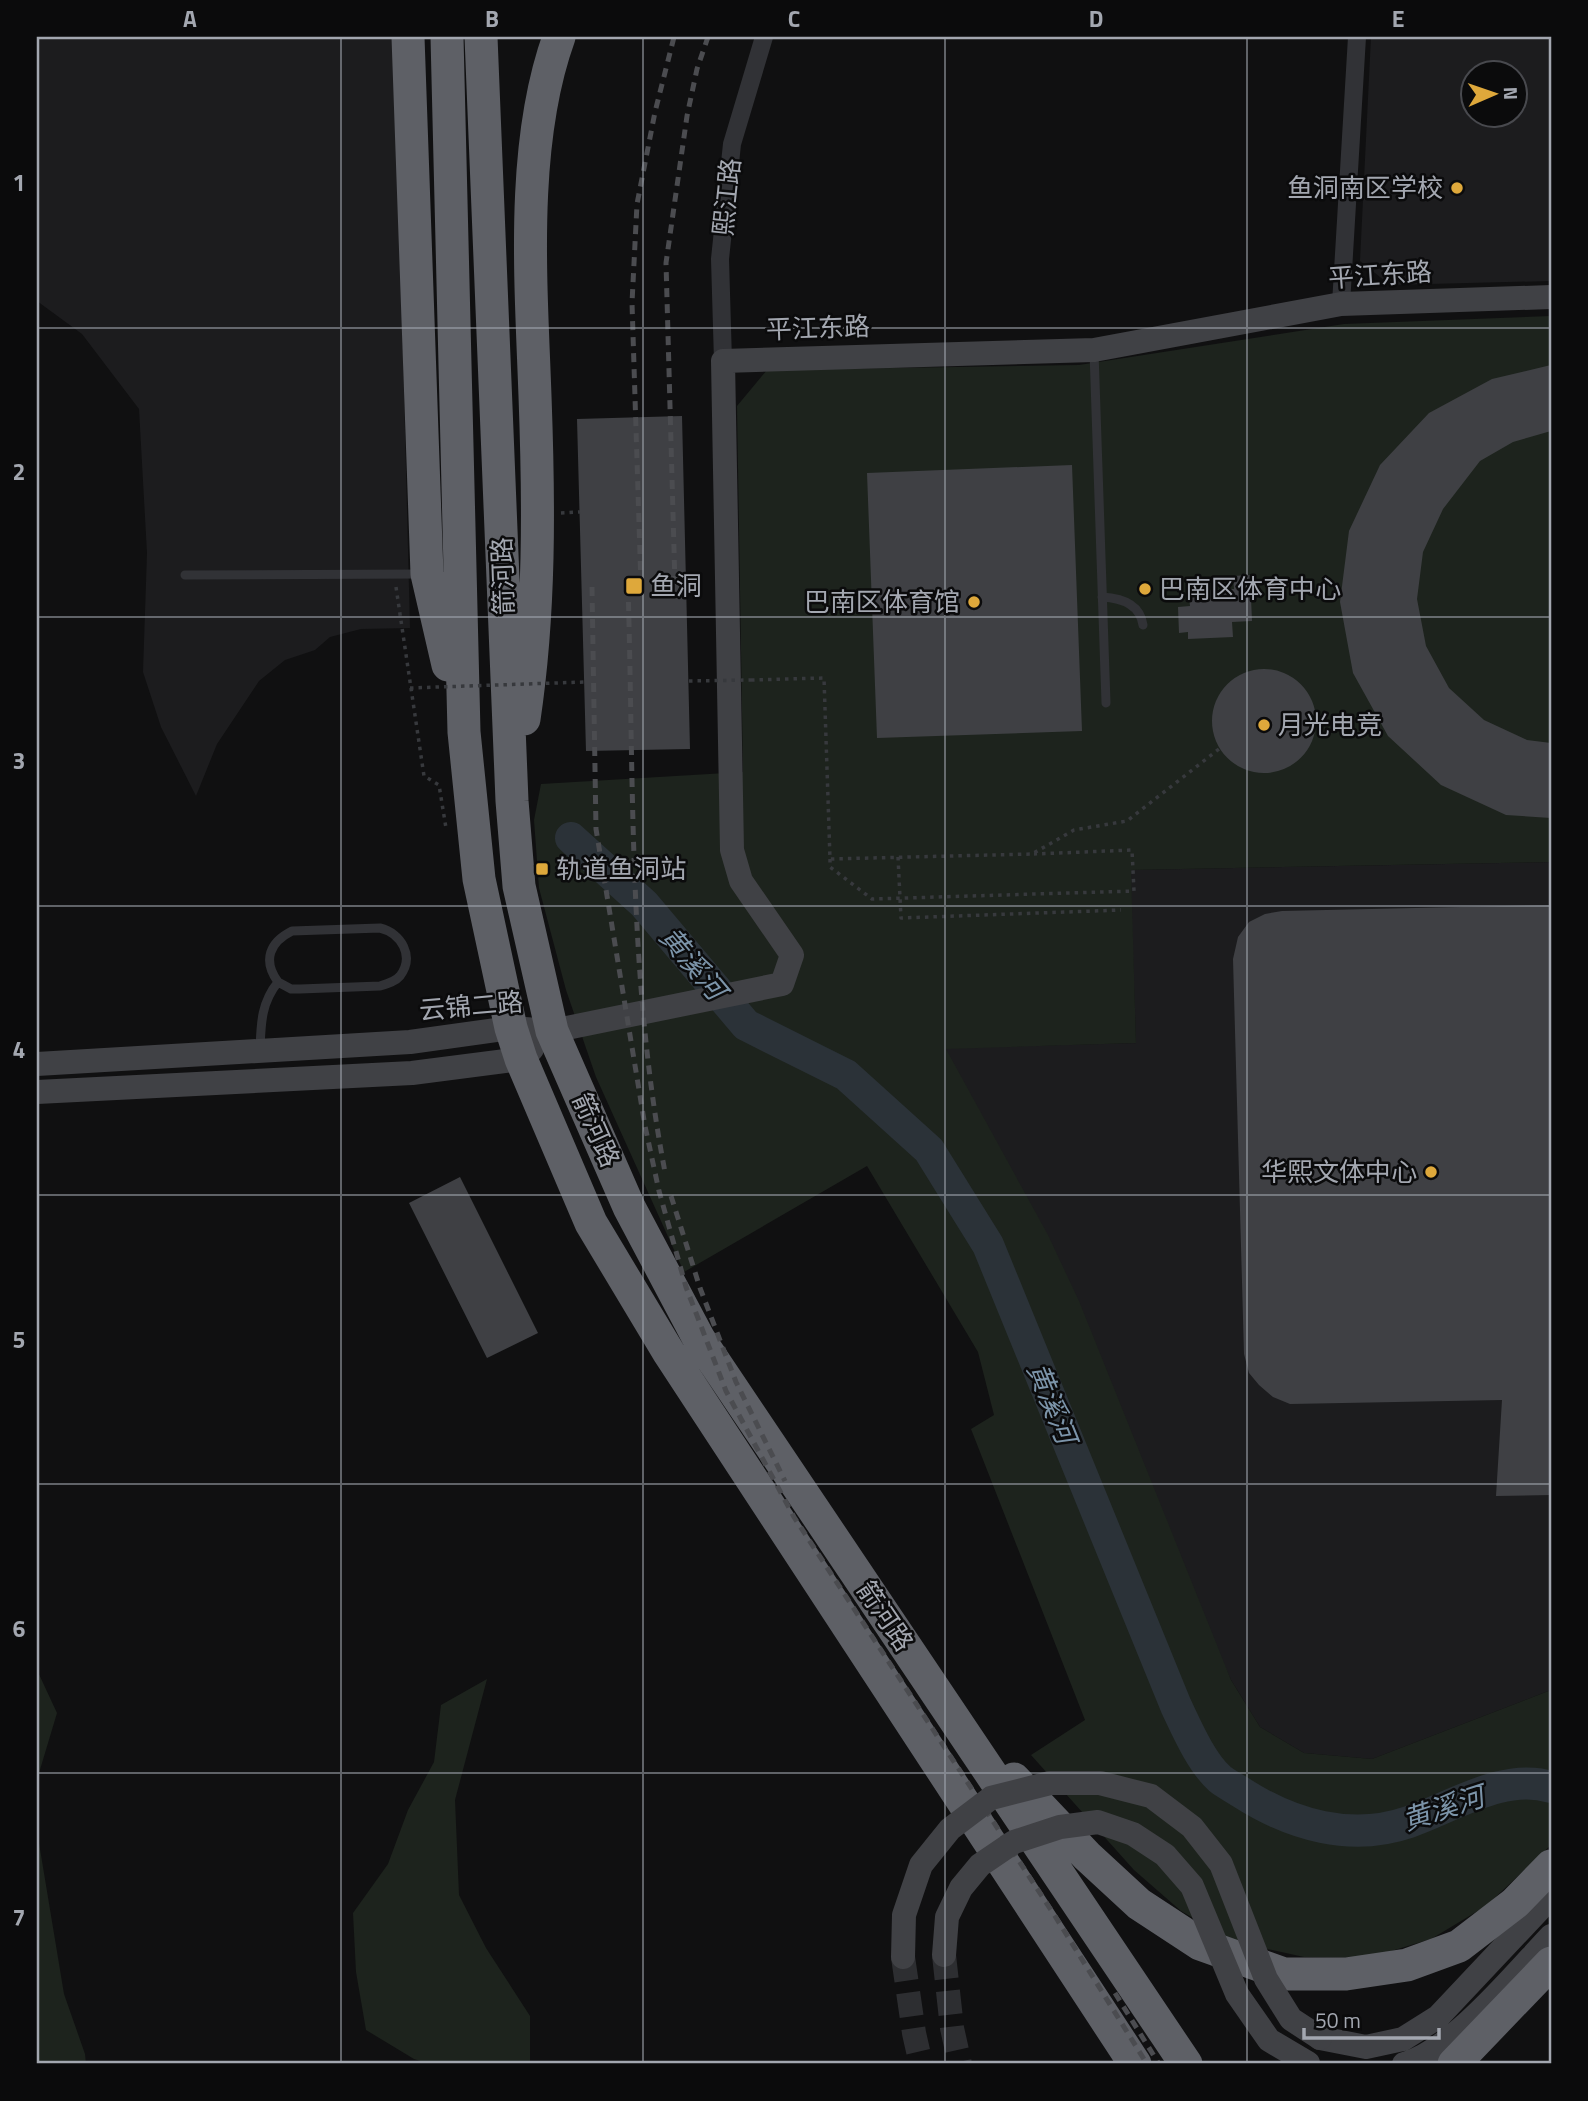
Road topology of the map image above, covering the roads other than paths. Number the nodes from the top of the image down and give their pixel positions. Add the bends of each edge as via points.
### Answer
1 (408, 37) edge
2 (447, 37) edge
3 (481, 37) edge
4 (764, 37) edge
5 (1357, 37) edge
6 (559, 39) edge
7 (1551, 297) edge
8 (1341, 304) junction
9 (1094, 350) junction
10 (723, 361) junction
11 (185, 575) dead end
12 (428, 575) junction
13 (1102, 597) junction
14 (1143, 625) dead end
15 (1106, 703) dead end
16 (464, 732) junction
17 (512, 801) junction
18 (278, 982) junction
19 (552, 1031) junction
20 (516, 1043) junction
21 (260, 1051) junction
22 (37, 1064) edge
23 (37, 1092) edge
24 (949, 1712) junction
25 (1551, 1866) edge
26 (1534, 1905) edge
27 (1551, 1936) edge
28 (944, 1955) tunnel mouth
29 (903, 1956) tunnel mouth
30 (1551, 1963) edge
31 (1135, 2064) edge
32 (1186, 2064) edge
33 (1312, 2064) edge
34 (1404, 2064) edge
35 (1454, 2064) edge

1 - 12 highway
2 - 16 highway, 箭河路
3 - 17 highway, 箭河路
4 - 10 street, 熙江路 via 732,144 720,259
5 - 8 street
6 - 17 highway via 545,86 531,213 538,583
7 - 8 main road, 平江东路
8 - 9 main road, 平江东路
9 - 10 main road, 平江东路
9 - 13 lane
10 - 19 main road via 733,850 741,881 792,955 782,984
11 - 12 lane
12 - 16 highway
13 - 14 lane via 1136,607
13 - 15 lane
16 - 20 highway, 箭河路 via 479,879
17 - 19 highway, 箭河路 via 519,886
18 - 18 lane via 291,989 380,986 400,976 406,952 399,937 380,928 292,930 272,945 269,960
18 - 21 lane via 268,994 261,1017
19 - 20 main road, 云锦二路
19 - 24 highway, 箭河路 via 629,1207 699,1339
20 - 21 main road, 云锦二路 via 410,1042
20 - 23 main road via 412,1073
20 - 31 highway, 箭河路 via 591,1223 669,1353
21 - 22 main road, 云锦二路
24 - 26 highway via 1139,1904 1200,1944 1284,1974 1346,1975 1406,1965 1459,1946
24 - 32 highway, 箭河路
25 - 26 highway
26 - 29 main road, bridge via 1438,2017 1404,2039 1366,2047 1320,2038 1291,2019 1266,1979 1222,1864 1192,1827 1151,1796 1100,1783 1050,1783 991,1798 950,1829 921,1865 904,1915
27 - 34 main road via 1451,2038
28 - 33 main road, bridge via 947,1917 961,1888 980,1865 1014,1842 1060,1826 1098,1822 1133,1834 1165,1855 1192,1886 1237,1994 1269,2040
30 - 35 highway

